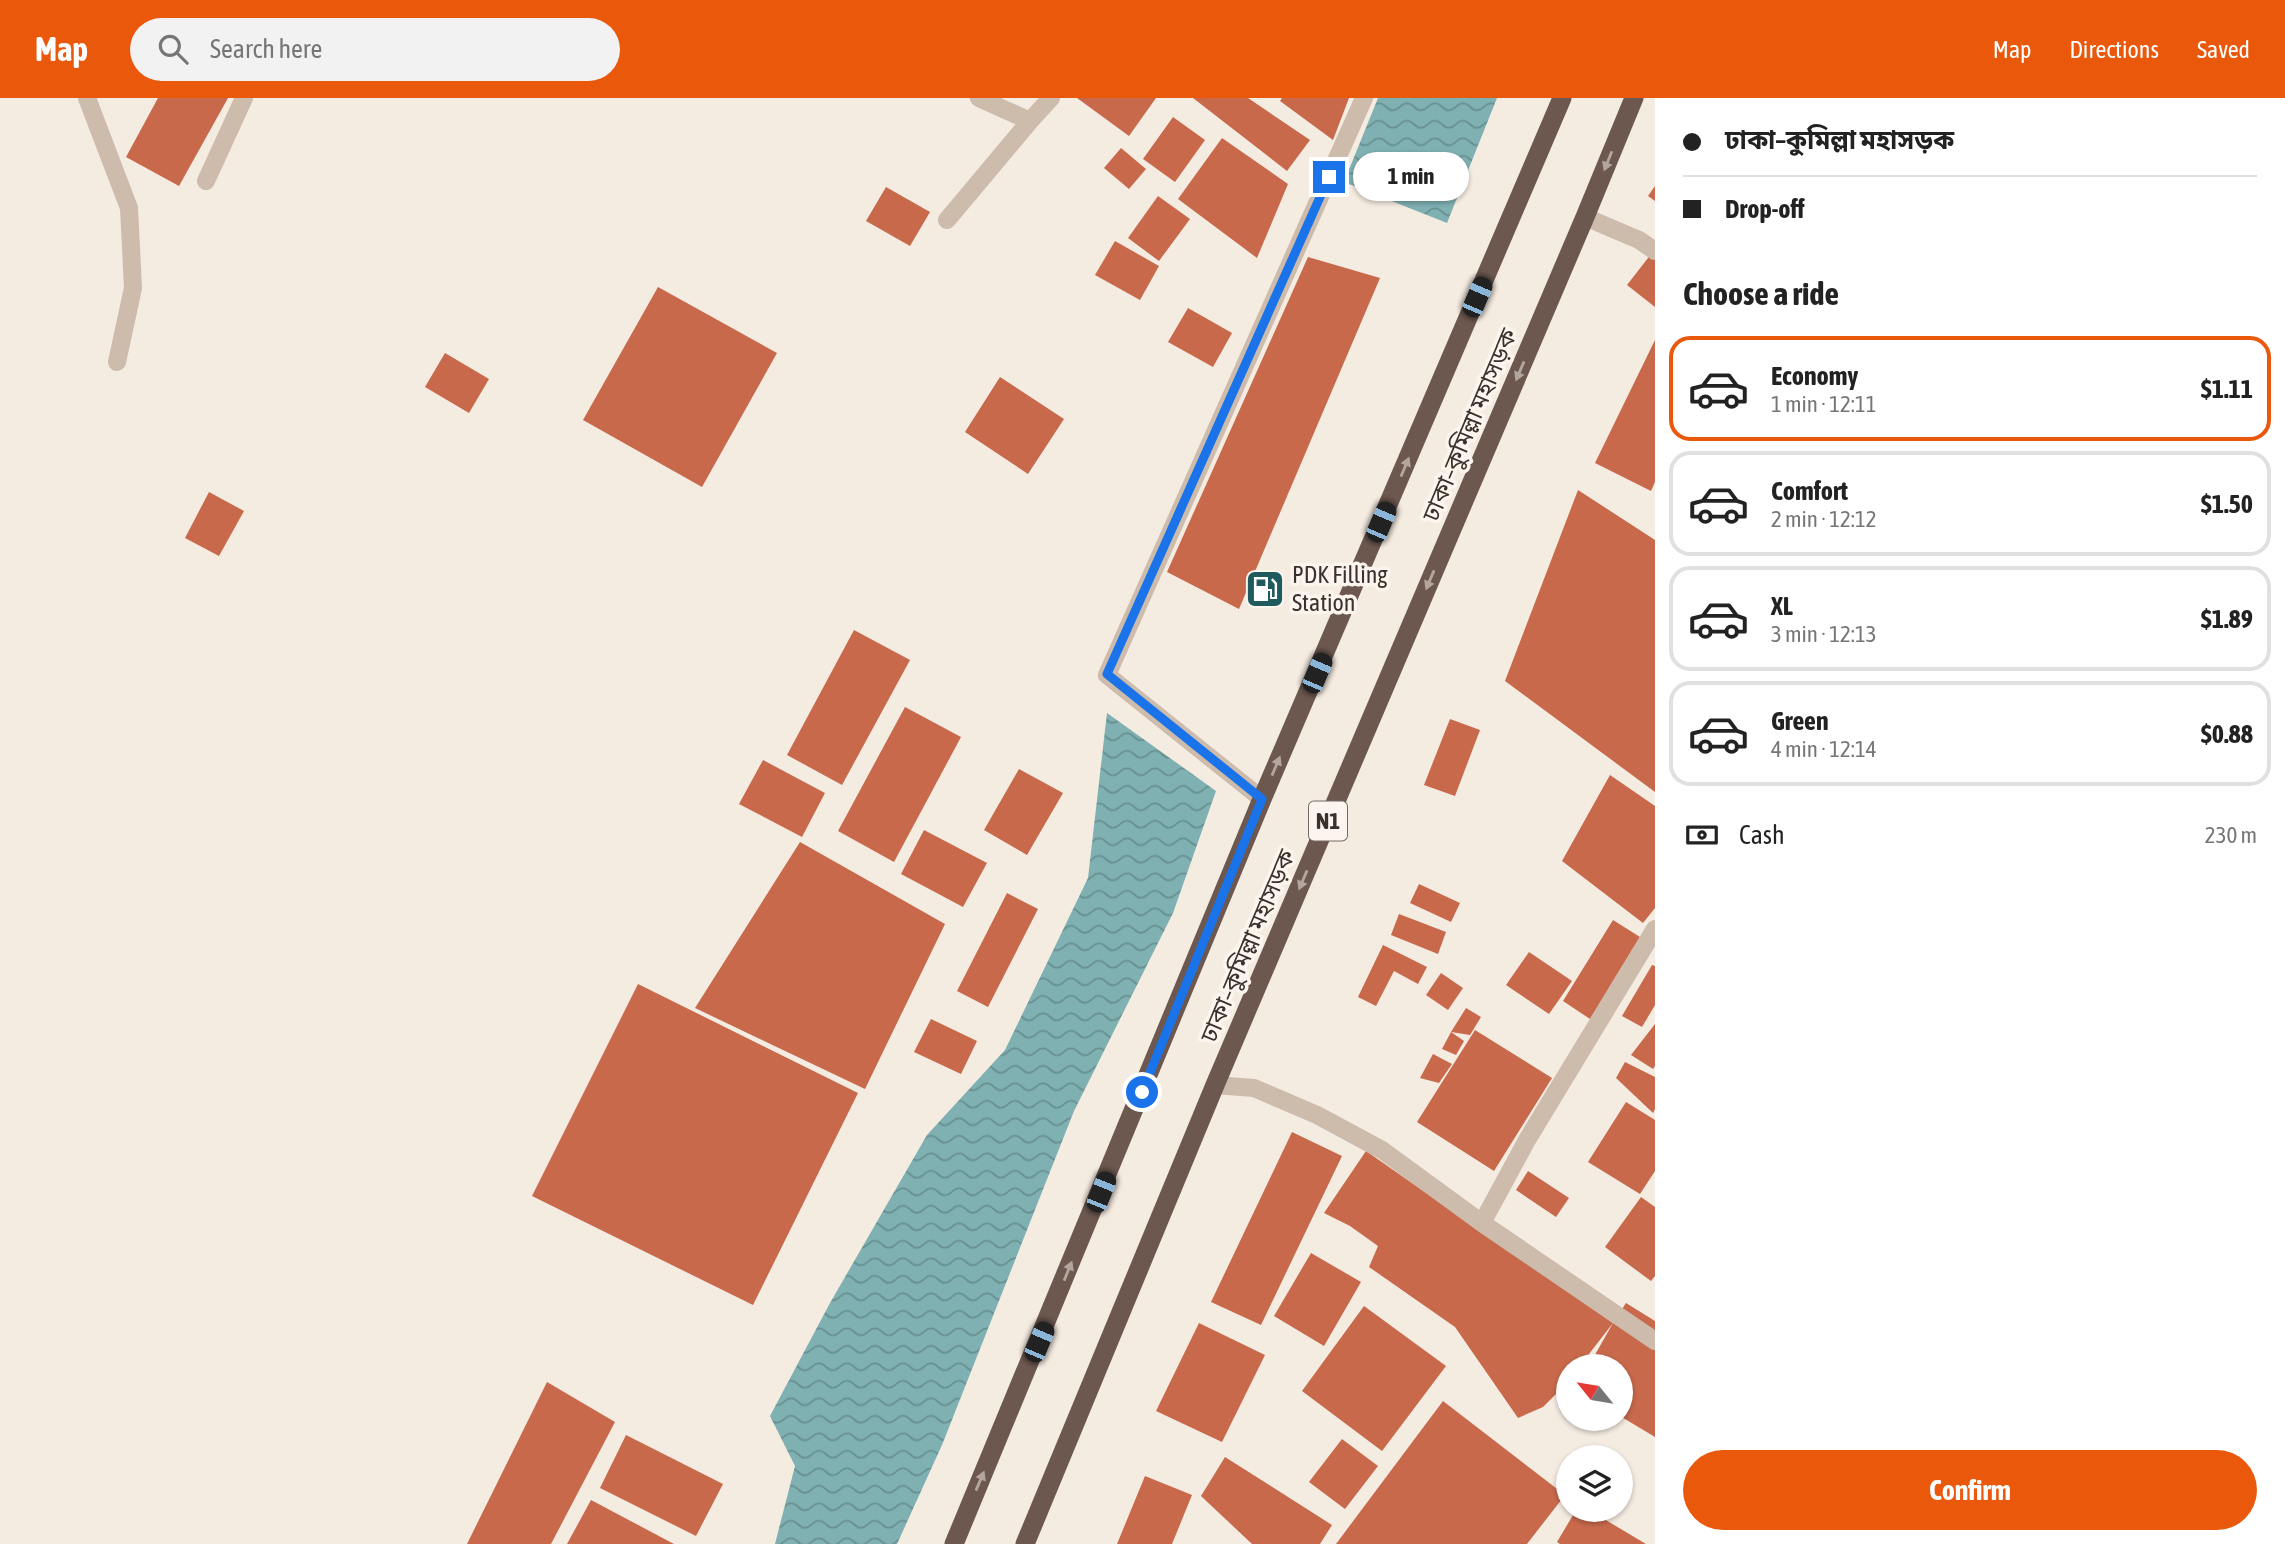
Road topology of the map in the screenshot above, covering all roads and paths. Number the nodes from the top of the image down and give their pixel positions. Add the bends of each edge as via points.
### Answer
1 (87, 98) edge
2 (244, 98) edge
3 (979, 98) edge
4 (1051, 98) edge
5 (1364, 98) edge
6 (1562, 98) edge
7 (1634, 98) edge
8 (1030, 121) junction
9 (206, 181) dead end
10 (1585, 217) junction
11 (947, 220) dead end
12 (1655, 251) edge
13 (117, 362) dead end
14 (1262, 799) junction
15 (1655, 929) edge
16 (1215, 1085) junction
17 (1482, 1223) junction
18 (1655, 1340) edge
19 (954, 1544) edge
20 (1025, 1544) edge

1 - 13 street via 129,208 133,288
2 - 9 street
3 - 8 street
4 - 8 street
5 - 14 street via 1107,674
14 -> 6 highway, ঢাকা–কুমিল্লা মহাসড়ক
7 -> 10 highway, ঢাকা–কুমিল্লা মহাসড়ক / N1
8 - 11 street
10 - 12 street
10 -> 16 highway, ঢাকা–কুমিল্লা মহাসড়ক / N1
19 -> 14 highway, ঢাকা–কুমিল্লা মহাসড়ক
15 - 17 street
16 - 17 street via 1254,1088 1317,1115 1382,1150
16 - 20 highway, ঢাকা–কুমিল্লা মহাসড়ক / N1
17 - 18 street

